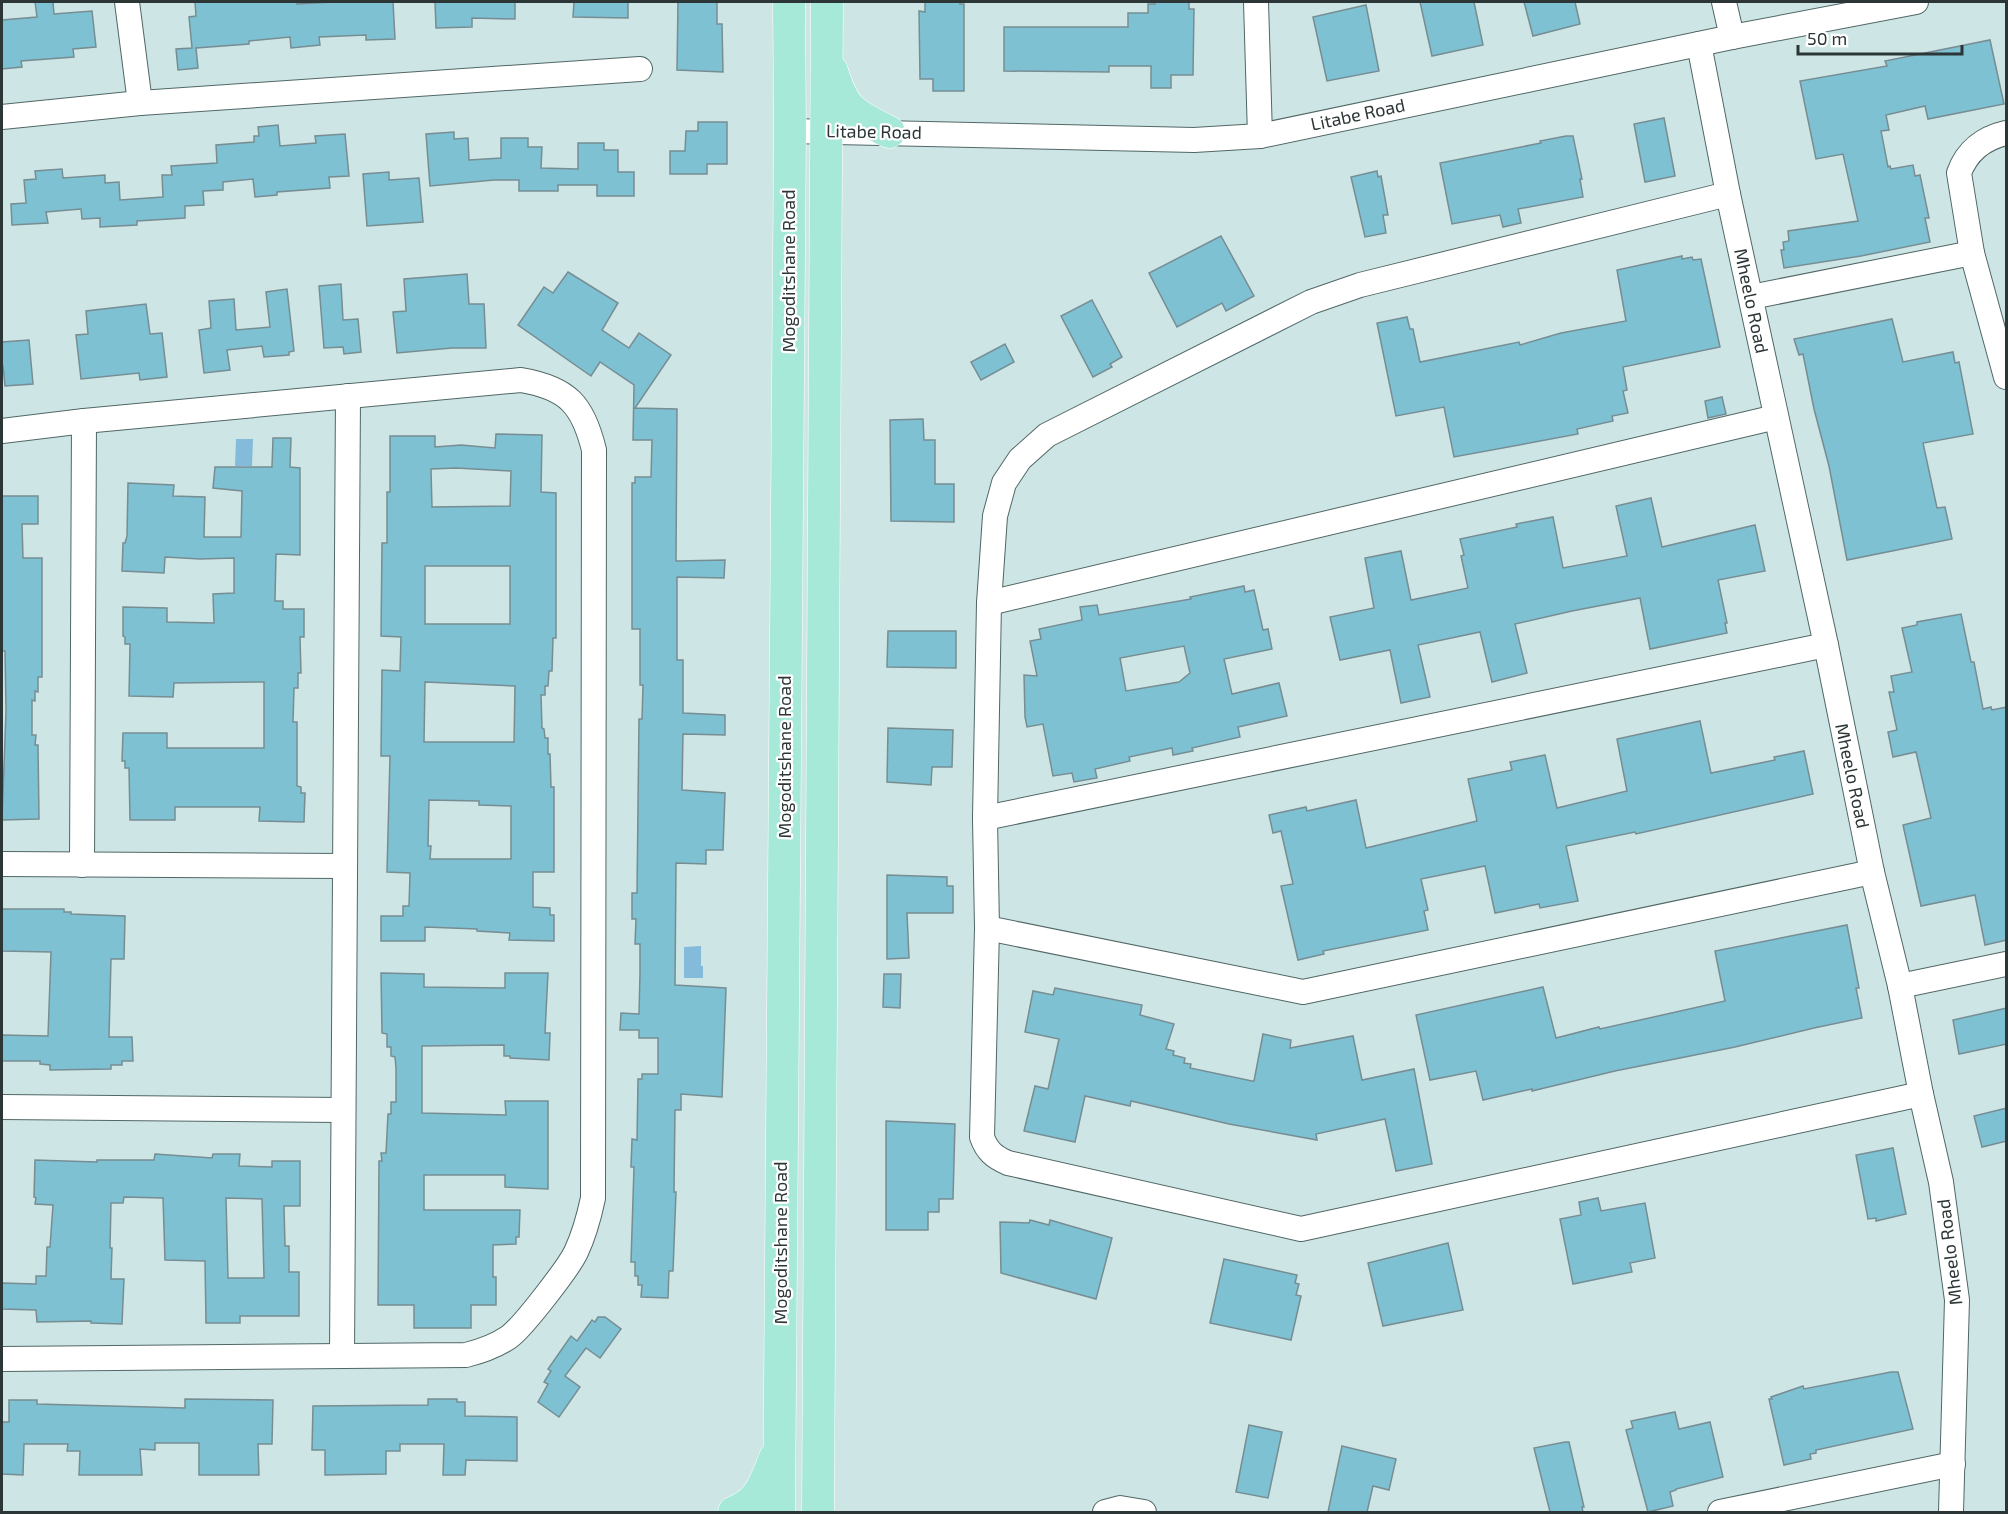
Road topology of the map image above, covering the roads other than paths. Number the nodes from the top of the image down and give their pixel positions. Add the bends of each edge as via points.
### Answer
1 (127, 2) edge
2 (789, 2) edge
3 (827, 2) edge
4 (1256, 2) edge
5 (1724, 2) edge
6 (1916, 2) edge
7 (1732, 37) junction
8 (1699, 44) junction
9 (828, 59) junction
10 (640, 69) dead end
11 (140, 102) junction
12 (2, 117) edge
13 (828, 130) junction
14 (790, 131) junction
15 (889, 132) junction
16 (2007, 133) edge
17 (1260, 136) junction
18 (1728, 194) junction
19 (1972, 253) junction
20 (1751, 297) junction
21 (2006, 376) edge
22 (348, 396) junction
23 (1776, 417) junction
24 (84, 421) junction
25 (2, 431) edge
26 (989, 603) junction
27 (1826, 645) junction
28 (985, 818) junction
29 (2, 864) edge
30 (82, 865) junction
31 (345, 866) junction
32 (1872, 872) junction
33 (987, 928) junction
34 (2007, 964) edge
35 (1900, 986) junction
36 (1921, 1094) junction
37 (2, 1107) edge
38 (343, 1110) junction
39 (342, 1356) junction
40 (2, 1359) edge
41 (780, 1449) junction
42 (1953, 1464) junction
43 (734, 1512) edge
44 (779, 1512) edge
45 (818, 1512) edge
46 (1106, 1512) edge
47 (1144, 1512) edge
48 (1720, 1512) edge
49 (1951, 1512) edge

1 - 11 street
2 - 14 main road, Mogoditshane Road
3 - 9 main road, Mogoditshane Road
4 - 17 street
5 - 7 street
6 - 7 street, Litabe Road
7 - 8 street, Litabe Road
8 - 17 street, Litabe Road
8 - 18 street, Mheelo Road
9 - 13 main road, Mogoditshane Road
9 - 15 main road via 839,94 851,111
10 - 11 street
11 - 12 street
13 - 14 street, Litabe Road
13 - 15 street, Litabe Road
13 - 45 main road, Mogoditshane Road
14 - 41 main road, Mogoditshane Road
15 - 17 street, Litabe Road via 1194,140
16 - 19 street via 1981,144 1959,173
18 - 20 street, Mheelo Road
18 - 26 street via 1360,285 1311,302 1047,435 1020,459 1005,483 995,516
19 - 20 street
19 - 21 street
20 - 23 street, Mheelo Road
22 - 24 street
22 - 31 street
22 - 39 street via 521,380 564,393 589,429 594,450 593,1198 575,1255 511,1335 486,1350 466,1355
23 - 26 street
23 - 27 street, Mheelo Road
24 - 25 street
24 - 30 street
26 - 28 street
27 - 28 street
27 - 32 street, Mheelo Road
28 - 33 street
29 - 30 street
30 - 31 street
31 - 38 street
32 - 33 street via 1303,992
32 - 35 street, Mheelo Road
33 - 36 street via 982,1137 990,1152 1008,1162 1296,1228
34 - 35 street
35 - 36 street, Mheelo Road
36 - 42 street, Mheelo Road via 1941,1182 1958,1300
37 - 38 street
38 - 39 street
39 - 40 street
41 - 43 main road via 757,1497
41 - 44 main road, Mogoditshane Road
42 - 48 street
42 - 49 street, Mheelo Road
46 - 47 street via 1120,1508

